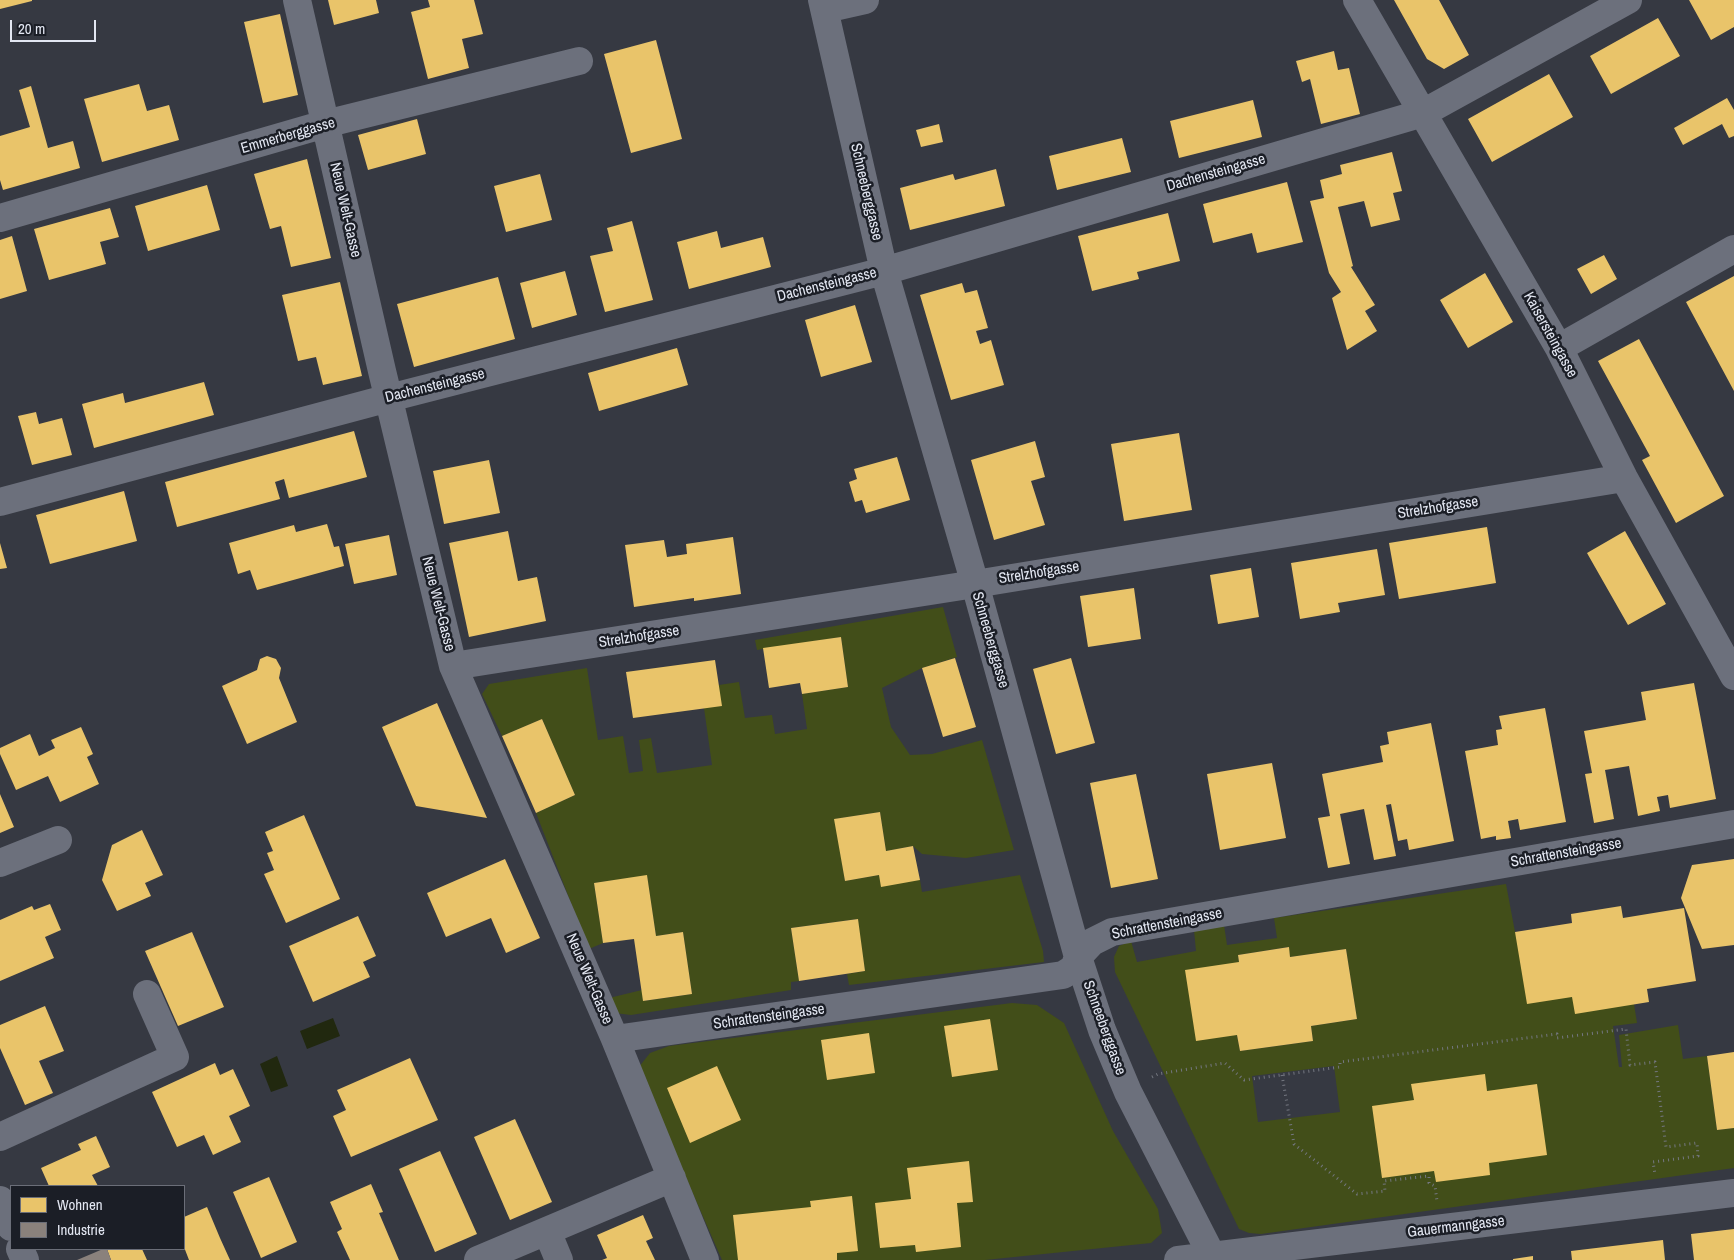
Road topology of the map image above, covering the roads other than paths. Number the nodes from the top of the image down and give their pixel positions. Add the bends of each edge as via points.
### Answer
1 (297, 0) edge
2 (865, 0) edge
3 (1357, 0) edge
4 (1628, 0) edge
5 (824, 5) edge
6 (579, 62) dead end
7 (1423, 113) junction
8 (325, 124) junction
9 (0, 218) edge
10 (1734, 249) edge
11 (884, 271) junction
12 (1559, 348) junction
13 (389, 398) junction
14 (1624, 478) junction
15 (0, 502) edge
16 (975, 584) junction
17 (453, 666) junction
18 (1734, 676) edge
19 (1734, 824) edge
20 (58, 840) dead end
21 (0, 863) edge
22 (1078, 957) junction
23 (147, 994) dead end
24 (615, 1039) junction
25 (0, 1137) edge
26 (672, 1178) junction
27 (1734, 1193) edge
28 (0, 1200) edge
29 (10, 1225) edge
30 (547, 1231) junction
31 (1213, 1258) edge
32 (478, 1260) edge
33 (559, 1260) edge
34 (705, 1260) edge
35 (1178, 1260) edge

1 - 8 street, Neue Welt-Gasse
2 - 5 street
3 - 7 street, Kaisersteingasse
4 - 7 street, Dachensteingasse
5 - 11 street, Schneeberggasse
6 - 8 street, Emmerberggasse
7 - 11 street, Dachensteingasse
7 - 12 street, Kaisersteingasse
8 - 9 street, Emmerberggasse
8 - 13 street, Neue Welt-Gasse
10 - 12 street
11 - 13 street, Dachensteingasse
11 - 16 street, Schneeberggasse
12 - 14 street, Kaisersteingasse
13 - 15 street, Dachensteingasse
13 - 17 street, Neue Welt-Gasse
14 - 16 street, Strelzhofgasse
14 - 18 street, Kaisersteingasse
16 - 17 street, Strelzhofgasse
16 - 22 street, Schneeberggasse
17 - 24 street, Neue Welt-Gasse
19 - 22 street, Schrattensteingasse via 1112,932 1092,942
20 - 21 street
22 - 24 street, Schrattensteingasse via 1074,968 1063,975
22 - 31 street, Schneeberggasse via 1102,1030 1128,1092
23 - 25 street via 175,1057
24 - 26 street, Neue Welt-Gasse
26 - 30 street
26 - 34 street, Neue Welt-Gasse
27 - 31 street, Gauermanngasse
28 - 29 street
30 - 32 street
30 - 33 street
31 - 35 street, Gauermanngasse

